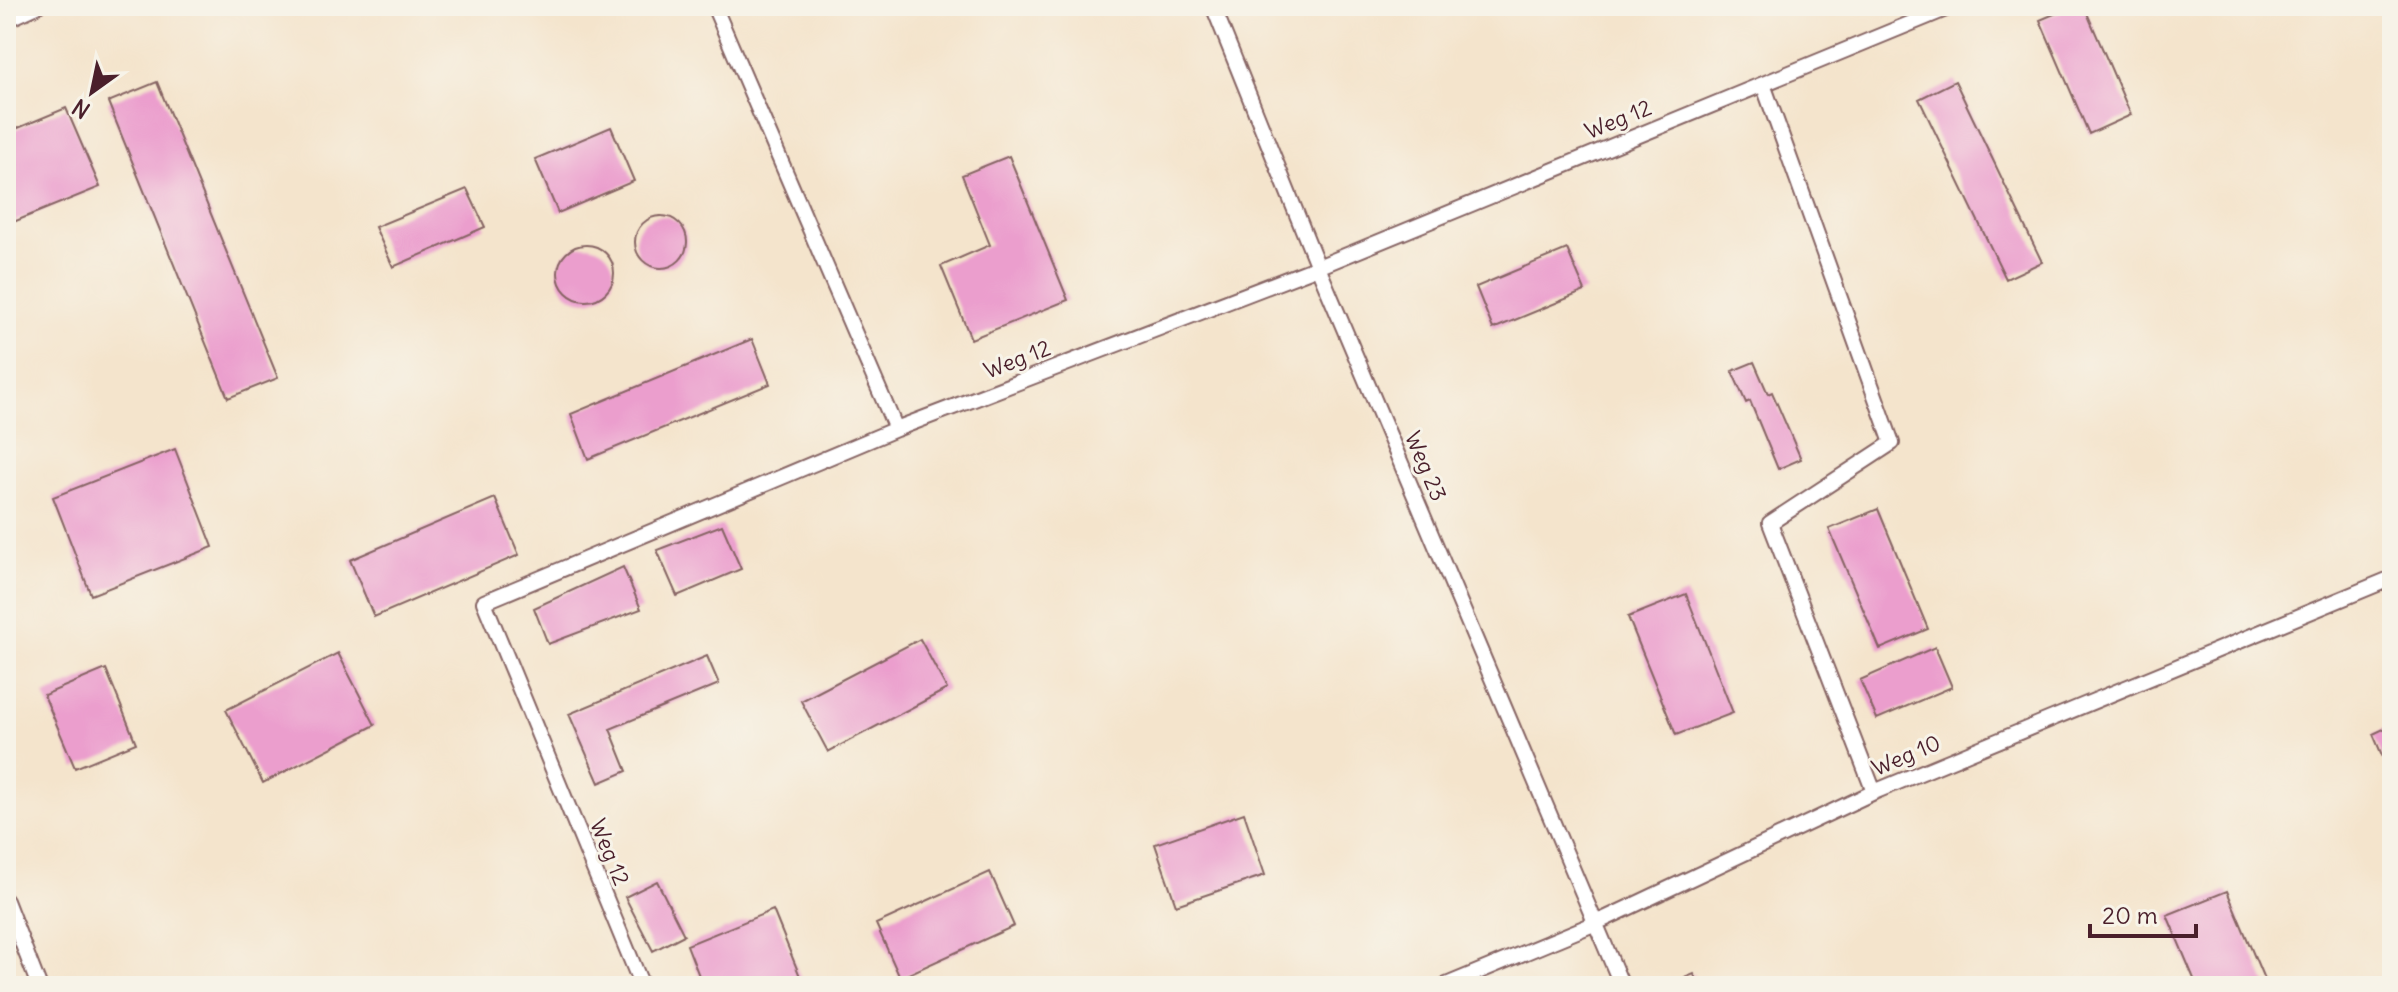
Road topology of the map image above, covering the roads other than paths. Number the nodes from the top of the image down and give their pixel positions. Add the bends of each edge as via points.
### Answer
1 (37, 6) edge
2 (714, 6) edge
3 (1213, 6) edge
4 (1953, 6) edge
5 (6, 20) edge
6 (1763, 84) junction
7 (1318, 267) junction
8 (896, 429) junction
9 (2392, 578) edge
10 (1874, 792) junction
11 (6, 901) edge
12 (1596, 923) junction
13 (39, 986) edge
14 (642, 986) edge
15 (1444, 986) edge
16 (1622, 986) edge

1 - 5 lane
2 - 8 lane
3 - 7 lane, Weg 23
4 - 6 lane, Weg 12
6 - 7 lane, Weg 12
6 - 10 lane via 1892,443 1770,523
7 - 8 lane, Weg 12
7 - 12 lane, Weg 23
8 - 14 lane, Weg 12 via 484,602
9 - 10 lane, Weg 10
10 - 12 lane, Weg 10
11 - 13 lane
12 - 15 lane, Weg 10
12 - 16 lane, Weg 23

